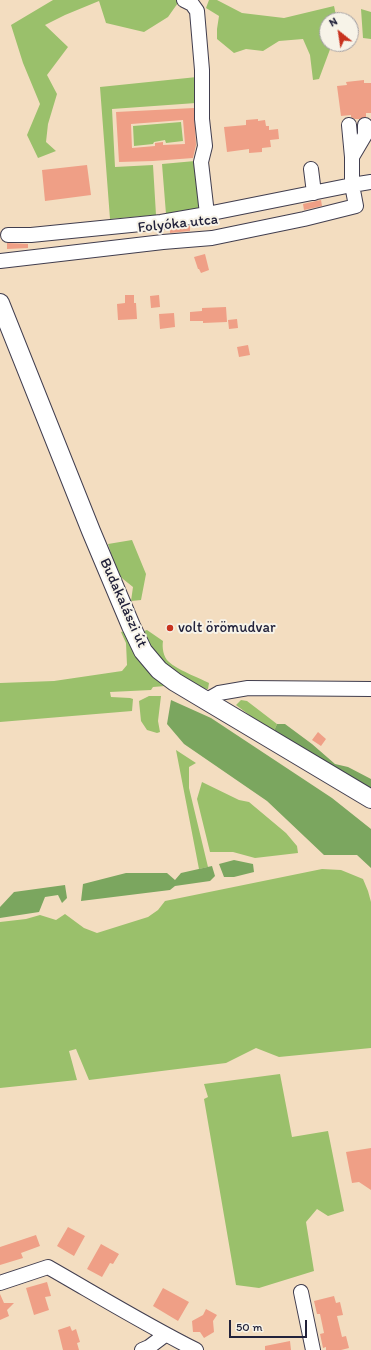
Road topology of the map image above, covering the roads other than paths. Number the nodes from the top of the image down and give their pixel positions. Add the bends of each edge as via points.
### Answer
1 (184, 0) edge
2 (365, 124) dead end
3 (349, 126) dead end
4 (352, 157) junction
5 (310, 169) dead end
6 (371, 182) edge
7 (352, 185) junction
8 (314, 193) junction
9 (207, 214) junction
10 (8, 235) dead end
11 (0, 261) edge
12 (0, 303) edge
13 (371, 689) edge
14 (207, 702) junction
15 (371, 799) edge
16 (0, 1283) edge
17 (301, 1292) dead end
18 (165, 1335) junction
19 (142, 1350) edge
20 (196, 1350) edge
21 (313, 1350) edge

1 - 9 street via 192,4 197,11 205,146 201,162
2 - 4 street via 365,135
3 - 4 street
4 - 7 street
5 - 8 street
6 - 7 street
7 - 8 street
7 - 11 street, Folyóka utca via 356,206 304,219 212,238
8 - 9 street
9 - 10 street via 161,222
12 - 14 main road, Budakalászi út via 91,531 143,651 159,670
13 - 14 street via 248,688 219,693
14 - 15 main road, Budakalászi út
16 - 18 street via 48,1267
17 - 21 street
18 - 19 street
18 - 20 street

